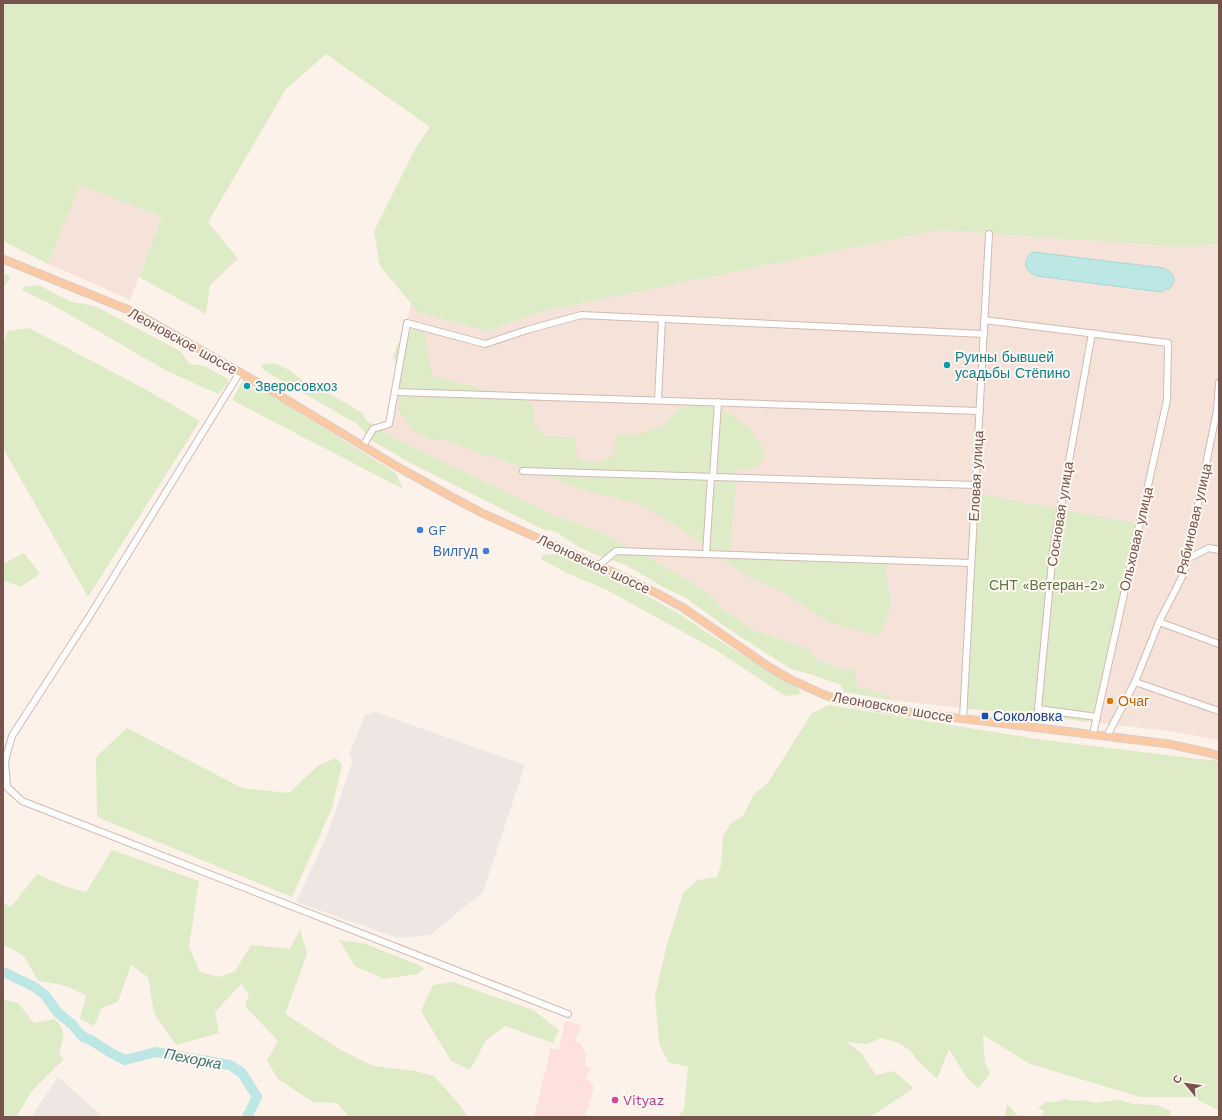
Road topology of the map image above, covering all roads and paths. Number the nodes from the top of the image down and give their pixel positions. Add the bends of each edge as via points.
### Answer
1 (989, 234) dead end
2 (3, 258) edge
3 (662, 319) junction
4 (984, 320) junction
5 (1092, 333) junction
6 (984, 334) junction
7 (240, 372) junction
8 (1219, 384) edge
9 (395, 392) junction
10 (658, 400) junction
11 (718, 402) junction
12 (980, 410) junction
13 (1218, 410) edge
14 (363, 446) junction
15 (523, 471) dead end
16 (712, 477) junction
17 (976, 486) junction
18 (1219, 550) edge
19 (706, 554) junction
20 (1187, 559) junction
21 (971, 563) junction
22 (599, 566) junction
23 (1159, 622) junction
24 (1219, 644) edge
25 (1135, 682) junction
26 (1219, 711) edge
27 (1097, 717) junction
28 (963, 719) junction
29 (1093, 734) junction
30 (1107, 736) junction
31 (1219, 756) edge
32 (568, 1014) dead end

1 - 4 street, Еловая улица
2 - 7 main road, Леоновское шоссе via 136,313
3 - 6 street
3 - 9 street via 581,315 485,344 407,323
3 - 10 street
4 - 5 street
4 - 6 street, Еловая улица
5 - 27 street, Сосновая улица via 1053,550 1038,710
5 - 27 street, Ольховая улица via 1168,343 1167,400
6 - 12 street, Еловая улица
7 - 14 main road, Леоновское шоссе
7 - 32 street via 89,617 12,736 5,761 7,787 22,801
8 - 13 street, Рябиновая улица
9 - 10 street
9 - 14 street via 389,424 373,429
10 - 11 street
11 - 12 street
11 - 16 street
12 - 17 street, Еловая улица
13 - 20 street, Рябиновая улица
14 - 22 main road, Леоновское шоссе via 482,513
15 - 16 street
16 - 17 street
16 - 19 street
17 - 21 street, Еловая улица
18 - 20 street via 1209,548
19 - 21 street
19 - 22 street via 616,551
20 - 23 street, Рябиновая улица via 1184,573
21 - 28 street, Еловая улица
22 - 28 main road, Леоновское шоссе via 682,607 788,678 820,693 855,703
23 - 24 street
23 - 25 street, Рябиновая улица
25 - 26 street
25 - 30 street, Рябиновая улица
27 - 29 street, Ольховая улица
28 - 29 main road, Леоновское шоссе
29 - 30 main road, Леоновское шоссе
30 - 31 main road, Леоновское шоссе via 1169,744

